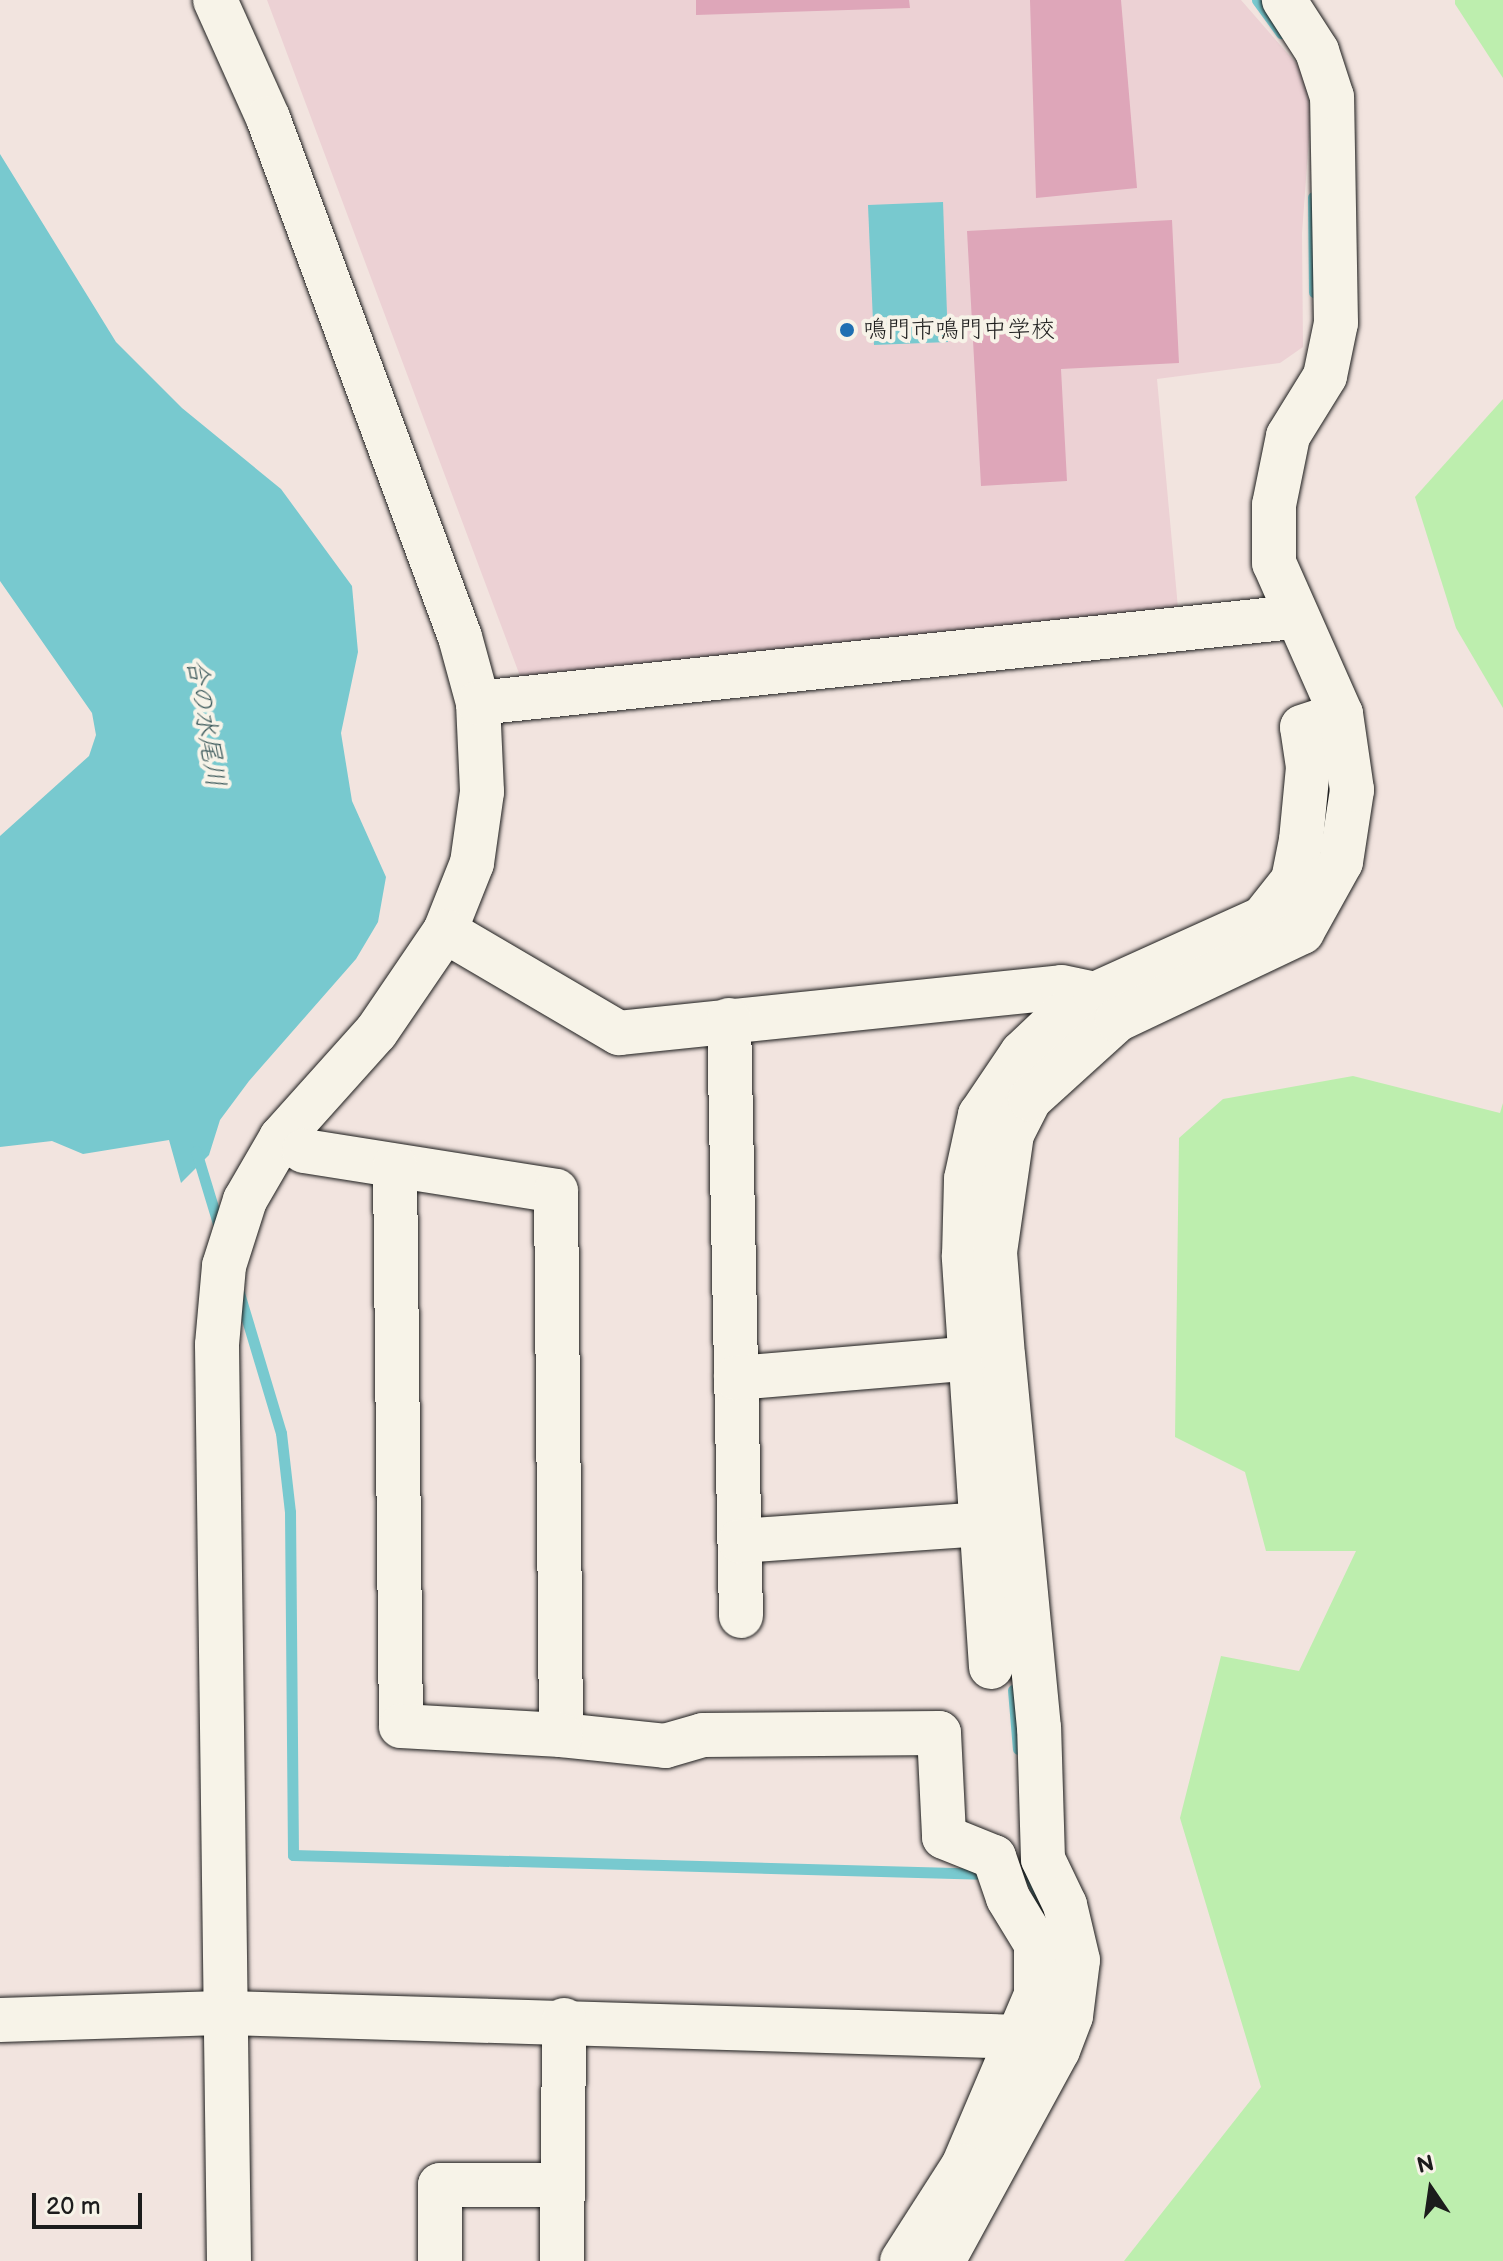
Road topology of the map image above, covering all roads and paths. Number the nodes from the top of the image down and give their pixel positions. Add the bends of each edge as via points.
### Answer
1 (215, 0) edge
2 (1284, 0) edge
3 (1293, 617) junction
4 (478, 703) junction
5 (445, 931) junction
6 (1106, 1007) junction
7 (729, 1020) junction
8 (281, 1138) junction
9 (395, 1166) junction
10 (973, 1358) junction
11 (736, 1378) junction
12 (984, 1524) junction
13 (740, 1541) junction
14 (741, 1616) dead end
15 (991, 1667) dead end
16 (561, 1735) junction
17 (228, 2013) junction
18 (0, 2020) edge
19 (564, 2020) junction
20 (1021, 2037) junction
21 (562, 2185) junction
22 (229, 2261) edge
23 (440, 2261) edge
24 (562, 2261) edge
25 (902, 2261) edge
26 (943, 2261) edge

1 - 4 street via 268,118 460,637
2 - 3 street via 1317,51 1332,97 1336,292 1325,376 1288,436 1274,505 1274,563
3 - 4 street
3 - 6 street via 1341,714 1302,727 1308,767 1293,880 1263,918
4 - 5 street via 482,792 474,849
5 - 7 street via 619,1033
5 - 8 street via 376,1032
6 - 7 street via 1062,987
6 - 10 street via 1022,1053 980,1115 966,1179 964,1256
6 - 26 street via 1030,1099 1012,1134 1000,1183 995,1252 1039,1728 1043,1859 1065,1905 1078,1960 1071,2016 1058,2050
7 - 11 street
8 - 9 street via 304,1151
8 - 17 street via 245,1200 224,1266 217,1345
9 - 16 street via 556,1191
9 - 16 street via 401,1726
10 - 11 street
10 - 12 street
11 - 13 street
12 - 13 street
12 - 15 street
13 - 14 street
16 - 20 street via 665,1746 703,1735 939,1733 944,1837 994,1857 1008,1898 1036,1944 1036,1995
17 - 18 street
17 - 19 street
17 - 22 street
19 - 20 street
19 - 21 street
20 - 25 street via 963,2166
21 - 23 street via 440,2185
21 - 24 street

